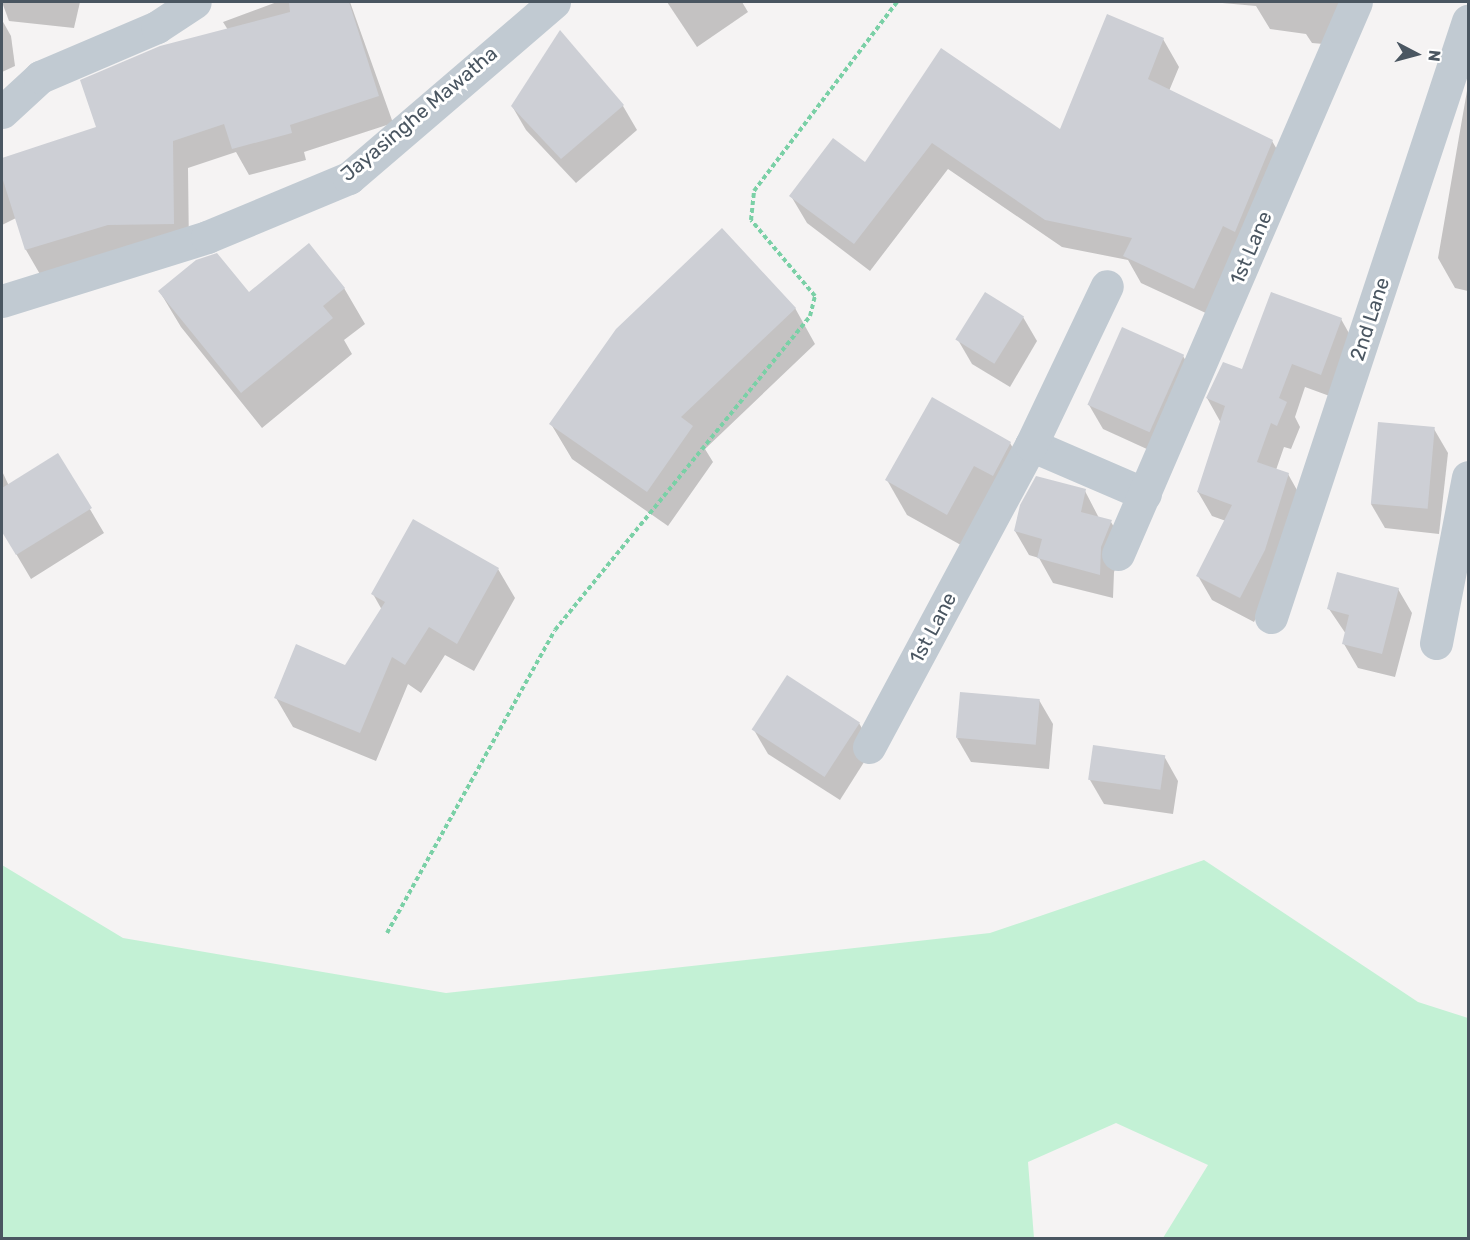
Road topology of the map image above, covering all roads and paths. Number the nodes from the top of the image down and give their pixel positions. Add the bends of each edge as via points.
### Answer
1 (195, 2) edge
2 (554, 2) edge
3 (897, 2) edge
4 (1356, 2) edge
5 (1468, 21) edge
6 (2, 112) edge
7 (1107, 286) dead end
8 (2, 301) edge
9 (1031, 445) junction
10 (1468, 477) edge
11 (1145, 494) junction
12 (1118, 554) dead end
13 (1271, 617) dead end
14 (1436, 643) dead end
15 (869, 747) dead end
16 (387, 933) dead end

1 - 6 street via 157,27 40,76
2 - 8 street, Jayasinghe Mawatha via 349,178 207,237
3 - 16 path via 754,191 751,220 815,297 810,316 555,630
4 - 11 street, 1st Lane
5 - 13 street, 2nd Lane
7 - 9 street, 1st Lane
9 - 11 street
9 - 15 street, 1st Lane
10 - 14 street
11 - 12 street, 1st Lane

